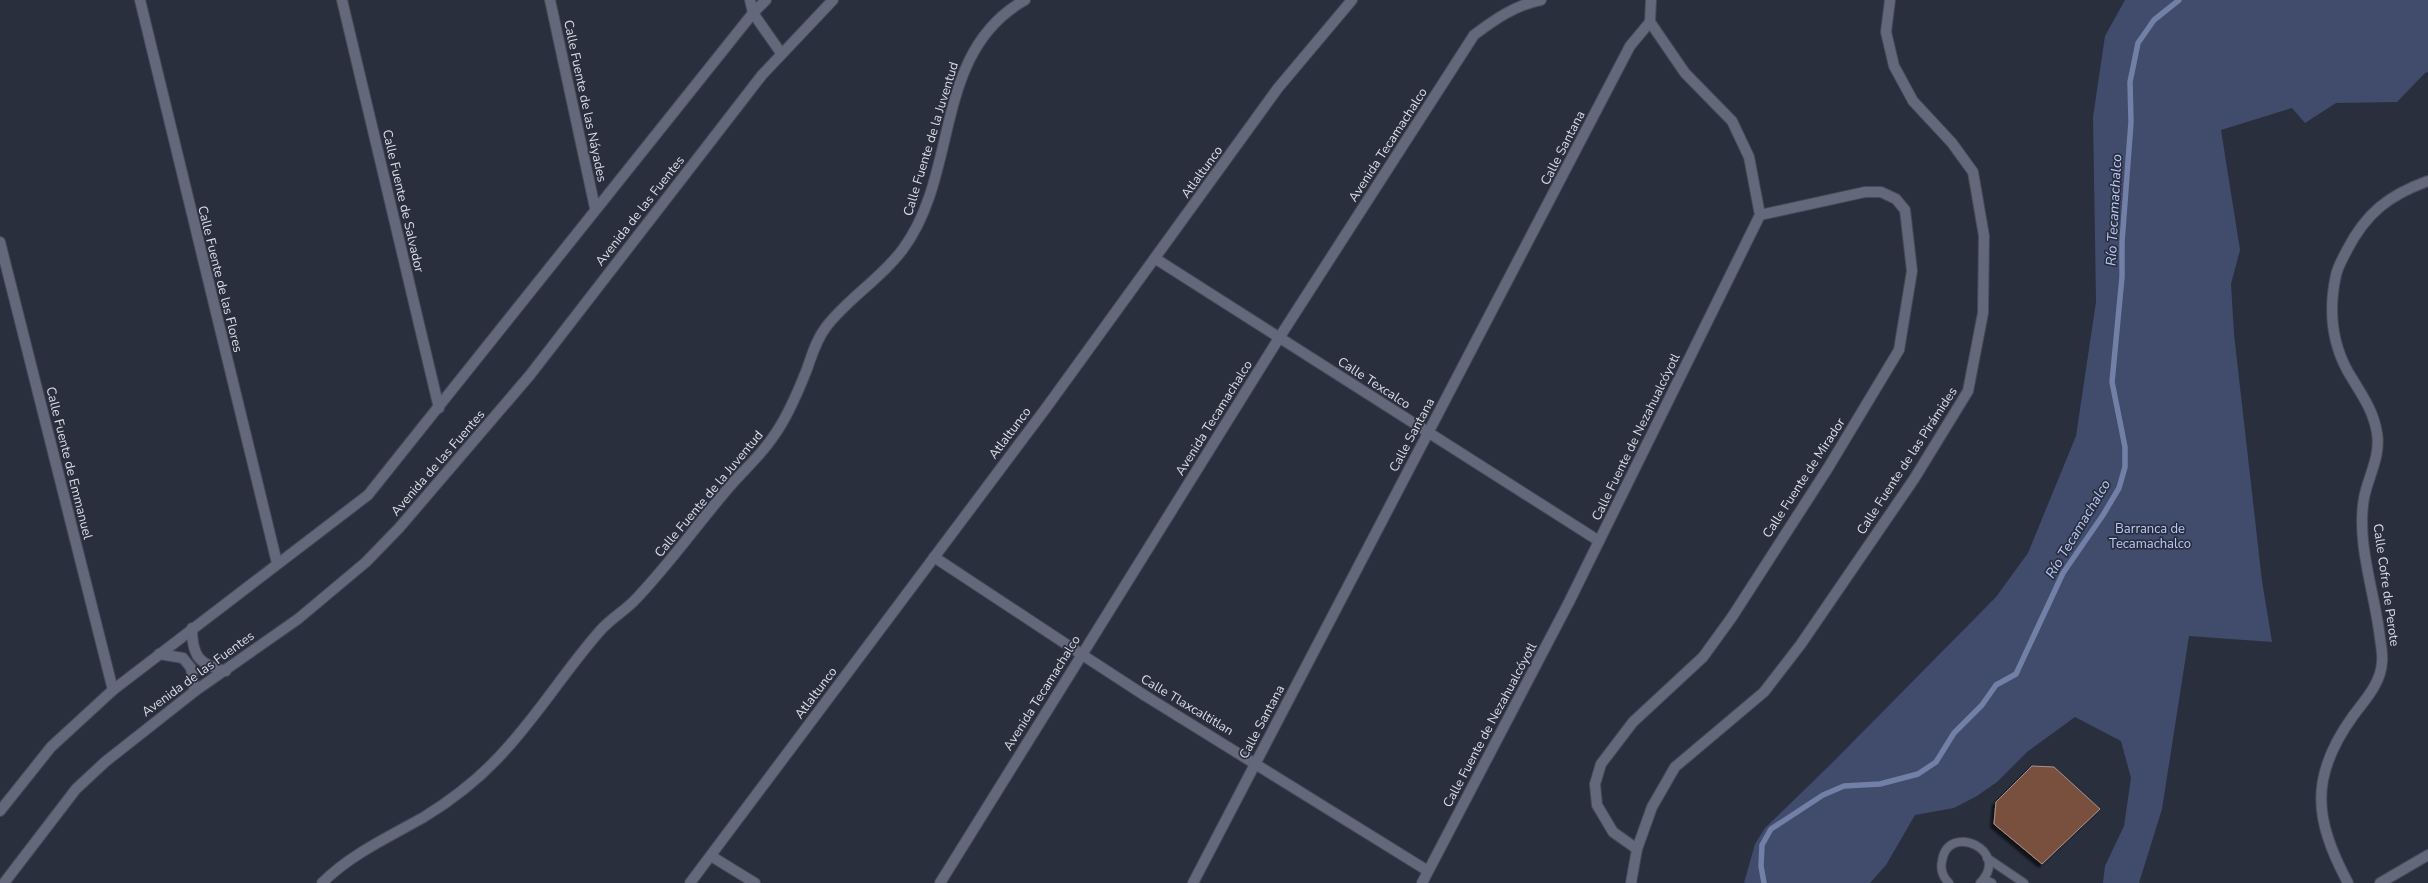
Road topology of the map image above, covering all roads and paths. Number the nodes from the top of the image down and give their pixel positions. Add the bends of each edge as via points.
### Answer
1 (140, 0) edge
2 (342, 0) edge
3 (550, 0) edge
4 (750, 0) edge
5 (766, 0) edge
6 (833, 0) edge
7 (1025, 0) edge
8 (1352, 0) edge
9 (1541, 0) edge
10 (1651, 0) edge
11 (1890, 0) edge
12 (753, 13) junction
13 (1650, 22) junction
14 (781, 53) junction
15 (2428, 181) edge
16 (595, 208) junction
17 (1760, 215) junction
18 (0, 242) edge
19 (1156, 259) junction
20 (1279, 338) junction
21 (439, 408) junction
22 (1427, 433) junction
23 (1599, 541) junction
24 (934, 557) junction
25 (277, 563) junction
26 (192, 628) junction
27 (159, 654) junction
28 (1081, 654) junction
29 (226, 670) junction
30 (113, 690) junction
31 (195, 691) junction
32 (1256, 762) junction
33 (0, 811) edge
34 (1637, 849) junction
35 (2428, 855) edge
36 (711, 856) junction
37 (1988, 858) junction
38 (1428, 871) junction
39 (1982, 881) edge
40 (4, 883) edge
41 (322, 883) edge
42 (690, 883) edge
43 (755, 883) edge
44 (940, 883) edge
45 (1193, 883) edge
46 (1422, 883) edge
47 (1631, 883) edge
48 (1949, 883) edge
49 (1992, 883) edge
50 (2024, 883) edge
51 (2348, 883) edge
52 (2380, 883) edge

1 - 25 street, Calle Fuente de las Flores
2 - 21 street, Calle Fuente de Salvador
3 - 16 street, Calle Fuente de las Náyades
4 - 12 street
5 - 12 street
6 - 14 street, Avenida de las Fuentes
7 - 41 street, Calle Fuente de la Juventud via 994,22 976,45 962,73 932,189 920,224 902,251 878,278 827,327 815,346 806,372 775,435 757,458 731,485 656,578 601,630 496,761 460,791 424,816 394,831 354,857
8 - 19 street, Atlaltunco via 1278,88
9 - 20 street, Avenida Tecamachalco via 1498,17 1474,35
10 - 13 street
11 - 34 street, Calle Fuente de las Pirámides via 1886,32 1894,66 1913,101 1952,143 1973,172 1984,236 1983,313 1968,391 1914,478 1801,644 1764,692 1675,767 1652,807
12 - 14 street
12 - 16 street
13 - 17 street via 1685,73 1732,121 1749,156
13 - 22 street, Calle Santana via 1630,46
14 - 29 street, Avenida de las Fuentes via 530,375 431,494 371,556 334,589 298,619
15 - 51 street, Calle Cofre de Perote via 2384,202 2358,228 2336,272 2331,305 2336,341 2347,369 2368,403 2378,434 2376,458 2364,499 2363,535 2382,663 2372,693 2331,750 2320,789 2324,828
16 - 21 street
17 - 23 street, Calle Fuente de Nezahualcóyotl
17 - 34 street, Calle Fuente de Mirador via 1865,192 1882,192 1896,199 1905,210 1912,271 1899,350 1828,468 1732,617 1702,657 1633,722 1601,764 1595,784 1597,805 1613,832
18 - 30 street, Calle Fuente de Emmanuel
19 - 20 street, Calle Texcalco
19 - 24 street, Atlaltunco
20 - 22 street, Calle Texcalco
20 - 28 street, Avenida Tecamachalco
21 - 25 street via 368,495
22 - 23 street, Calle Texcalco
22 - 32 street, Calle Santana
23 - 38 street, Calle Fuente de Nezahualcóyotl
24 - 28 street, Calle Tlaxcaltitlan
24 - 36 street, Atlaltunco
25 - 26 street
26 - 27 street
26 - 29 street via 194,652 202,662 210,667
27 - 30 street
27 - 31 street via 183,658 191,668
28 - 32 street, Calle Tlaxcaltitlan
28 - 44 street, Avenida Tecamachalco
29 - 31 street, Avenida de las Fuentes
30 - 33 street via 51,747
31 - 40 street, Avenida de las Fuentes via 134,737 76,789 48,822
32 - 38 street, Calle Tlaxcaltitlan
32 - 45 street, Calle Santana
34 - 47 street, Calle Fuente de las Pirámides
35 - 52 street
36 - 42 street, Atlaltunco
36 - 43 street
37 - 39 lane via 1988,872
37 - 48 lane via 1972,842 1964,841 1950,846 1945,852 1941,866 1942,873
37 - 50 lane
38 - 46 street, Calle Fuente de Nezahualcóyotl
39 - 49 lane

